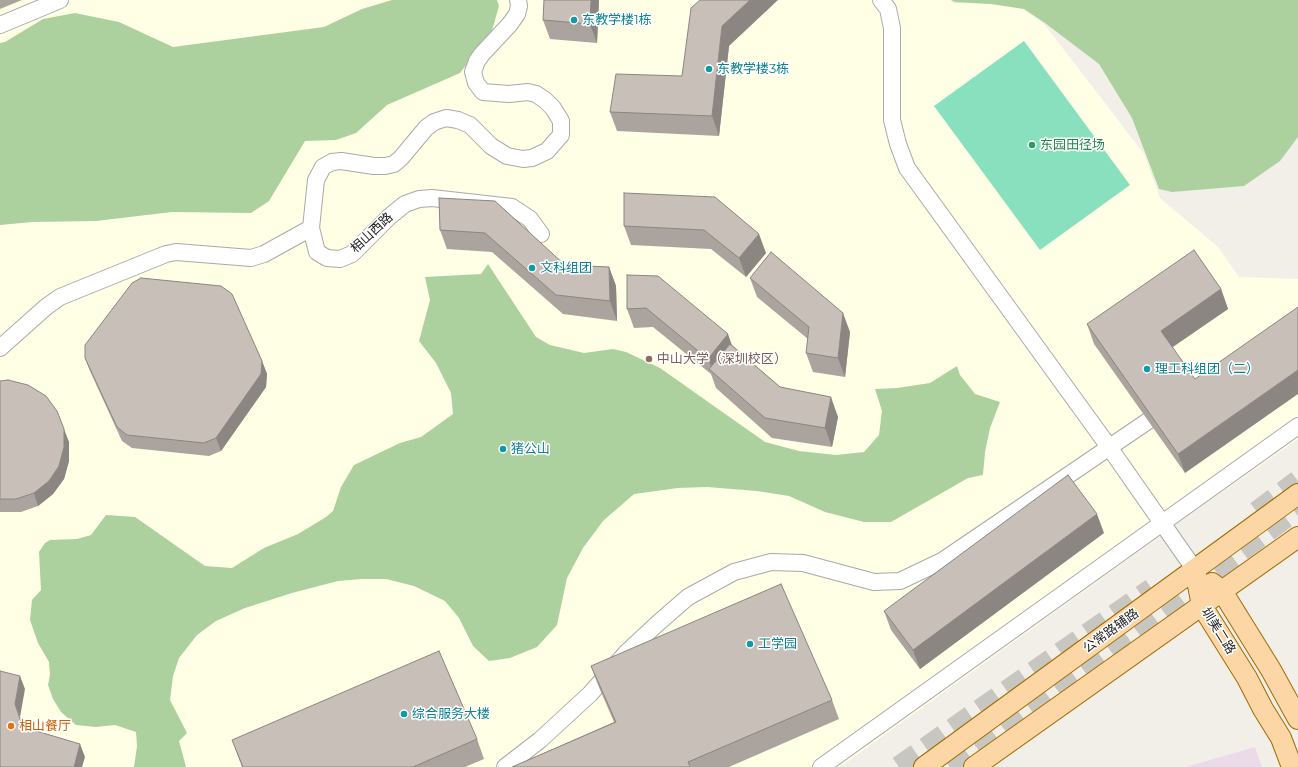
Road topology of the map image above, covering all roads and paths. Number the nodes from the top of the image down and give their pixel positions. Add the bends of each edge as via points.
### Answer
1 (60, 0) edge
2 (518, 0) edge
3 (881, 0) edge
4 (0, 25) edge
5 (311, 228) junction
6 (541, 234) dead end
7 (0, 348) edge
8 (1148, 421) edge
9 (1298, 426) edge
10 (1109, 447) junction
11 (1298, 494) edge
12 (1162, 522) junction
13 (1298, 537) edge
14 (1194, 570) junction
15 (1222, 591) junction
16 (1202, 606) junction
17 (1298, 719) edge
18 (505, 767) edge
19 (821, 767) edge
20 (924, 767) edge
21 (974, 767) edge
22 (1292, 767) edge

1 - 4 lane
2 - 5 lane, 相山西路 via 517,14 482,54 473,72 476,83 483,92 528,92 536,94 553,108 561,121 561,135 547,151 523,160 507,156 491,146 470,125 446,118 426,128 394,164 374,166 341,161 332,162 323,168 316,180
3 - 10 lane via 888,9 892,28 892,120 907,168
5 - 6 lane, 相山西路 via 317,252 327,258 340,259 352,254 405,204 432,198 512,207 530,219
5 - 7 lane via 264,254 251,258 176,252 166,254 60,297
8 - 10 lane
9 - 12 lane
10 - 12 lane
10 - 18 lane via 942,561 900,582 874,582 803,563 771,562 734,572 683,601 627,652 590,694 540,740
11 - 14 main road, 公常路辅路
12 - 14 lane
12 - 19 lane
13 - 15 main road
14 - 15 main road, 圳美二路
14 - 16 main road, 圳美二路
14 - 20 main road, 公常路辅路
15 - 16 main road
15 - 17 main road, 圳美二路
16 - 21 main road
16 - 22 main road, 圳美二路 via 1247,678 1280,738

